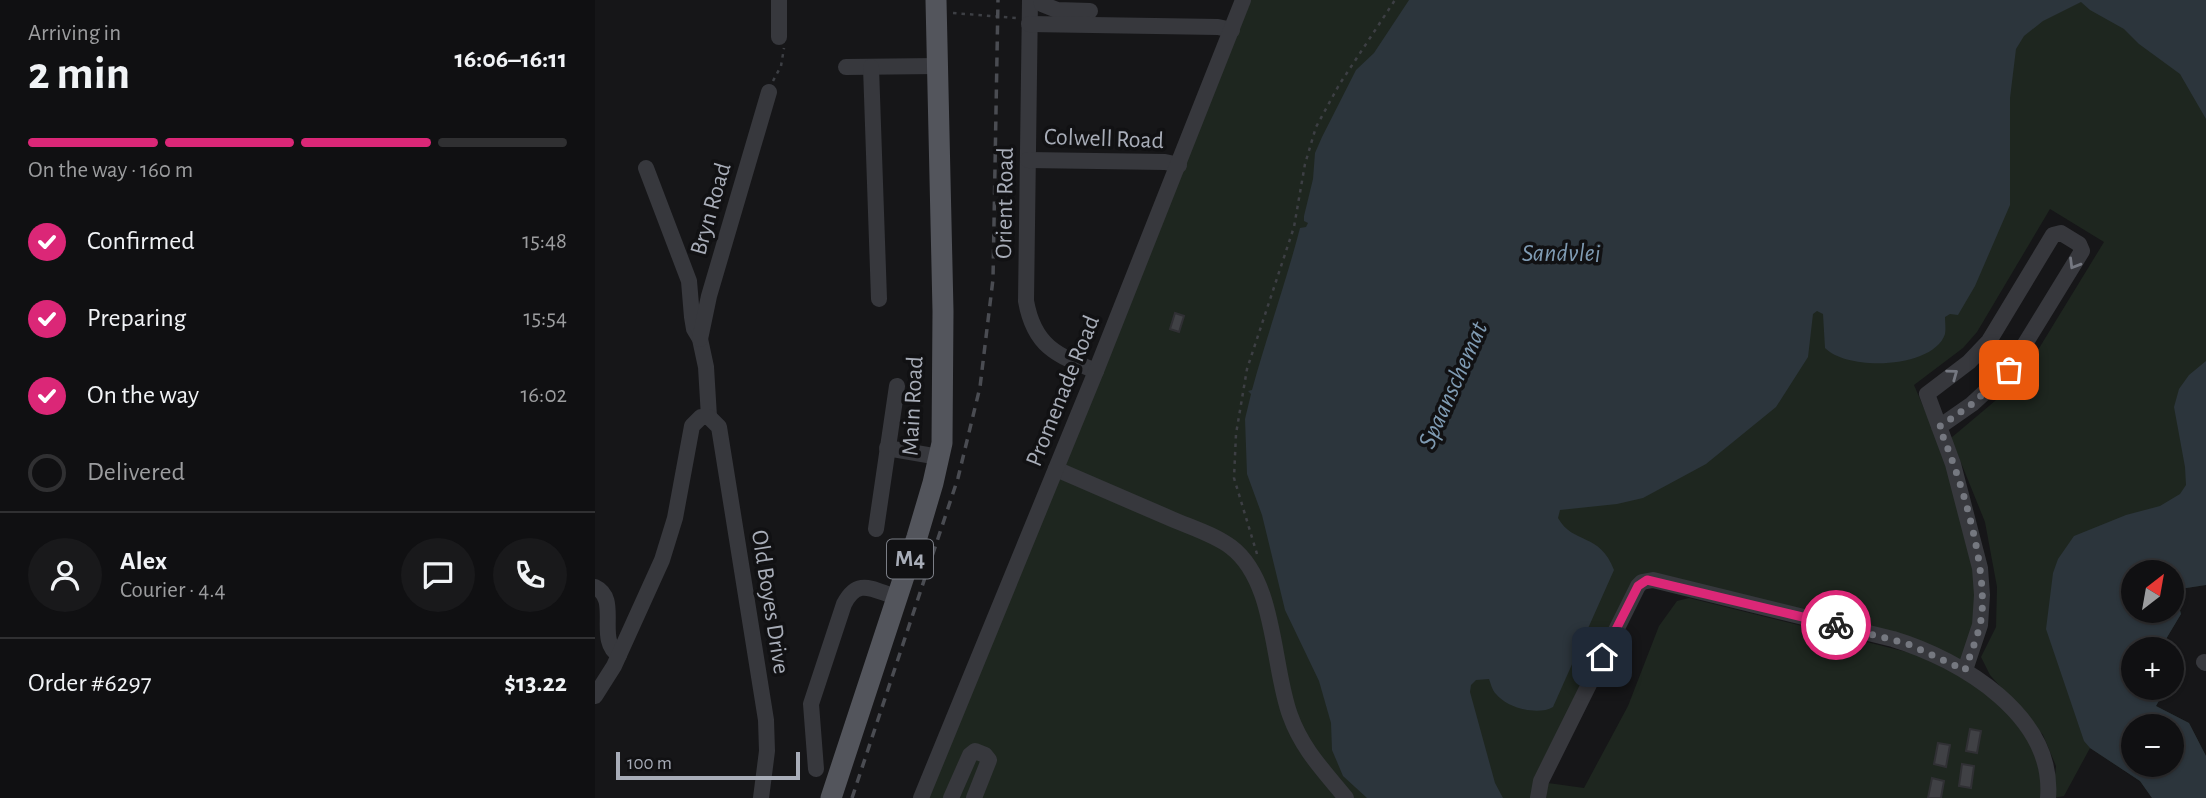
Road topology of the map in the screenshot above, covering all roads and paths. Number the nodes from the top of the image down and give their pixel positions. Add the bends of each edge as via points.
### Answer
1 (779, 0) edge
2 (1030, 0) edge
3 (1041, 0) edge
4 (1243, 0) edge
5 (1395, 0) edge
6 (942, 5) edge
7 (1090, 12) edge
8 (1030, 21) junction
9 (1232, 30) junction
10 (779, 37) joint
11 (937, 66) junction
12 (846, 67) dead end
13 (871, 67) junction
14 (769, 92) joint
15 (1028, 159) junction
16 (1179, 165) junction
17 (646, 168) dead end
18 (879, 299) dead end
19 (700, 339) junction
20 (1096, 371) junction
21 (897, 386) dead end
22 (709, 417) junction
23 (1941, 432) junction
24 (887, 447) junction
25 (939, 457) junction
26 (1056, 469) junction
27 (876, 529) dead end
28 (1259, 561) dead end
29 (595, 587) edge
30 (897, 597) junction
31 (619, 656) junction
32 (1965, 670) junction
33 (595, 696) edge
34 (816, 769) dead end
35 (761, 798) edge
36 (831, 798) edge
37 (922, 798) edge
38 (951, 798) edge
39 (974, 798) edge
40 (1346, 798) edge
41 (1538, 798) edge
42 (2048, 798) edge

1 - 10 street
2 - 8 street, Orient Road
3 - 7 street via 1049,8
4 - 9 street, Promenade Road
5 - 28 path via 1315,127 1294,227 1247,369 1234,478
6 - 8 path via 961,15
6 - 11 main road, Main Road / M4
7 - 8 street
7 - 9 street
8 - 15 street, Orient Road
9 - 16 street, Promenade Road
10 - 14 path via 784,42 783,58
11 - 13 street
11 - 25 main road, Main Road / M4 via 943,311
12 - 13 street
13 - 18 street
14 - 19 street, Bryn Road
15 - 16 street, Colwell Road
15 - 20 street, Orient Road via 1029,316 1045,344
16 - 20 street, Promenade Road
17 - 19 street, Old Boyes Drive via 686,269 694,329
19 - 22 street, Old Boyes Drive
20 - 26 street, Promenade Road
21 - 24 street
22 - 31 street via 692,426 671,533
22 - 35 street, Old Boyes Drive via 719,427 766,720
23 -> 23 street via 1928,392 1989,341 2053,235 2061,233 2080,244 2082,251 2009,370
23 - 32 street via 1980,568 1980,625
24 - 25 street
24 - 27 street
25 - 30 main road, Main Road / M4
26 - 37 street, Promenade Road
26 - 40 street via 1207,534 1232,548 1247,565 1271,622 1286,701 1302,744
29 - 31 street via 605,596 607,644
30 - 34 street via 861,587 852,590 844,604 813,694
30 - 36 main road, Main Road / M4
31 - 33 street
32 - 41 street via 1901,641 1647,580 1638,586 1573,715
32 - 42 street via 2031,730 2046,764
38 - 39 street via 969,755 975,751 989,760

